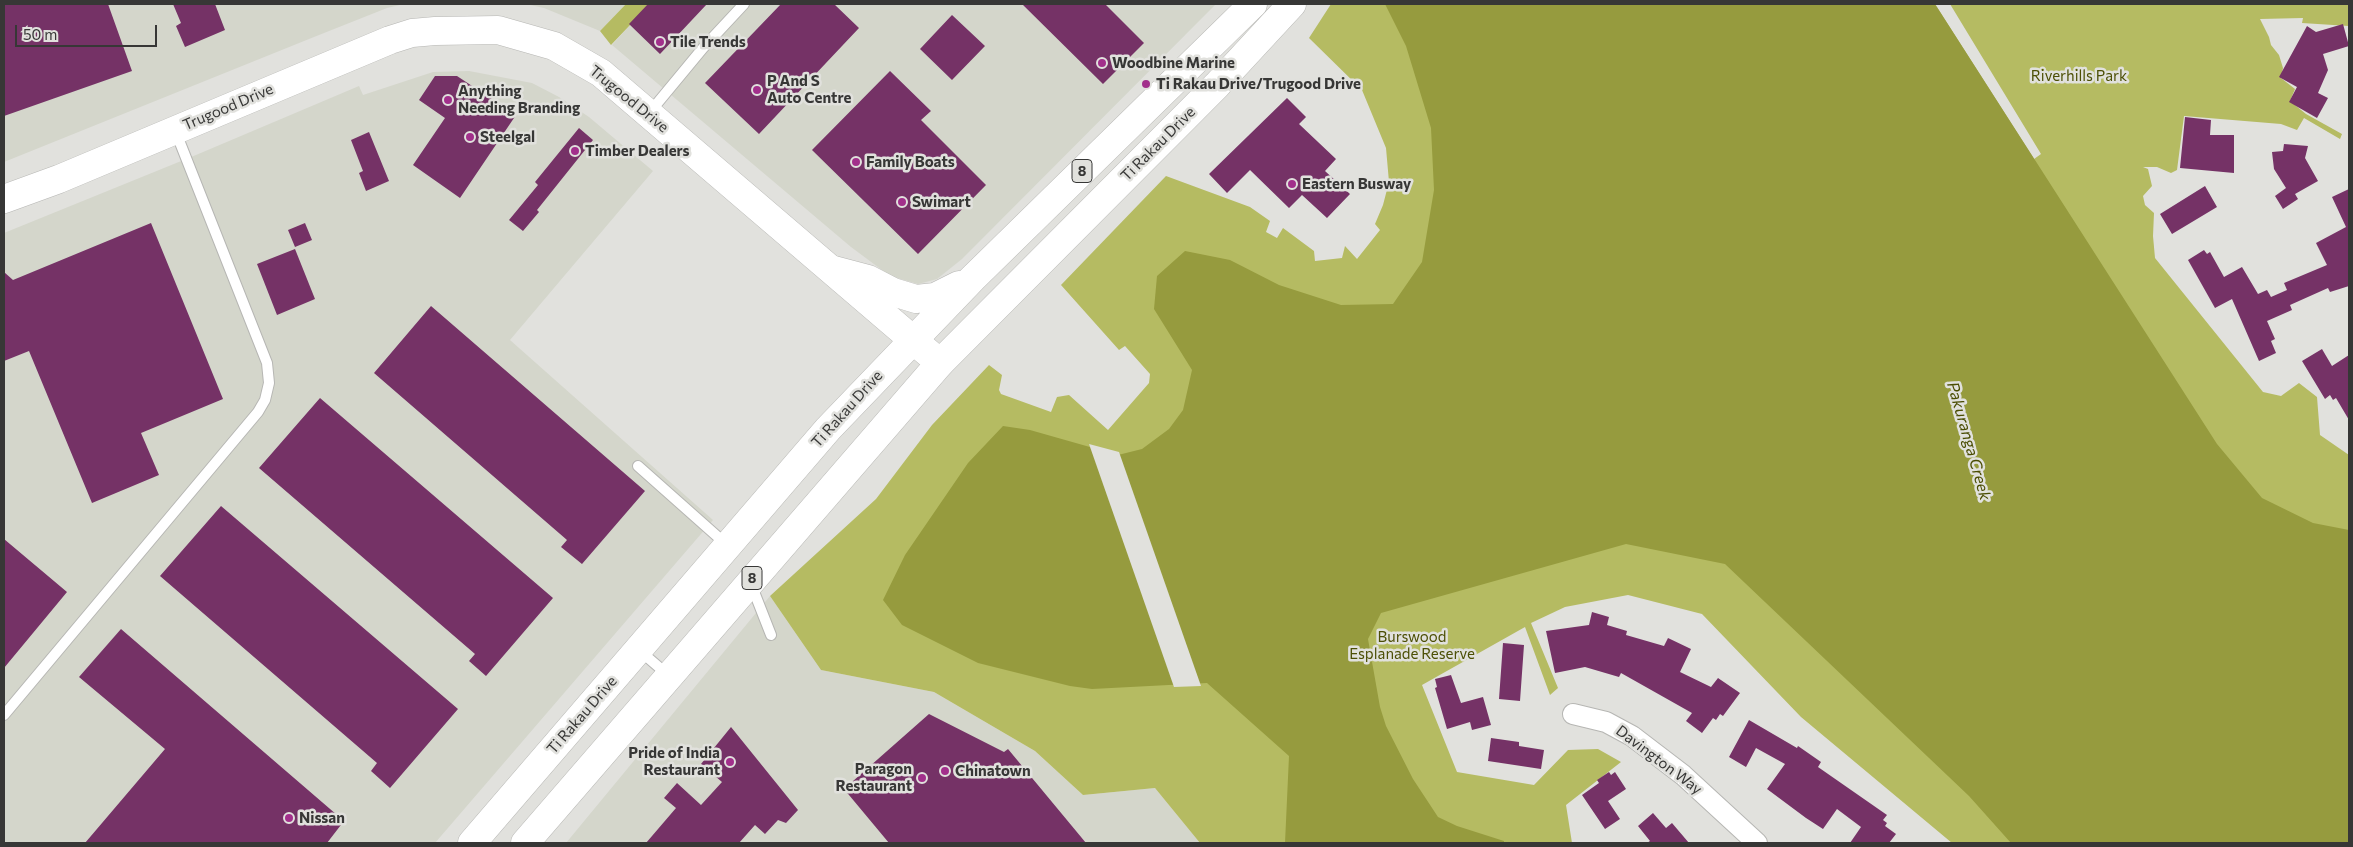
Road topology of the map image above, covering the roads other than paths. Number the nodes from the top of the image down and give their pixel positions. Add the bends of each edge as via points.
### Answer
1 (744, 4) edge
2 (1253, 4) edge
3 (1292, 4) edge
4 (649, 113) junction
5 (174, 130) junction
6 (4, 199) edge
7 (834, 270) junction
8 (972, 278) junction
9 (912, 339) junction
10 (940, 362) junction
11 (638, 466) dead end
12 (728, 546) junction
13 (750, 580) junction
14 (771, 635) dead end
15 (638, 650) junction
16 (668, 676) junction
17 (1573, 714) dead end
18 (4, 715) edge
19 (472, 843) edge
20 (525, 843) edge
21 (1757, 843) edge

1 - 4 lane
2 - 8 main road, Ti Rakau Drive / 8
3 - 10 main road, Ti Rakau Drive / 8 via 1217,85
4 - 5 main road, Trugood Drive via 601,73 554,46 498,30 465,29 412,34 390,40
4 - 7 main road, Trugood Drive
5 - 6 main road, Trugood Drive
5 - 18 lane via 267,363 269,382 265,400
7 - 8 main road via 868,279 916,299 935,297
7 - 9 main road, Trugood Drive
8 - 9 main road, Ti Rakau Drive / 8
9 - 10 main road, Trugood Drive
9 - 12 main road, Ti Rakau Drive / 8 via 828,429
10 - 13 main road, Ti Rakau Drive / 8
11 - 12 lane
12 - 15 main road, Ti Rakau Drive / 8
13 - 14 lane
13 - 16 main road, Ti Rakau Drive / 8
15 - 16 lane
15 - 19 main road, Ti Rakau Drive / 8
16 - 20 main road, Ti Rakau Drive / 8
17 - 21 street, Davington Way via 1606,722 1632,736 1683,774

